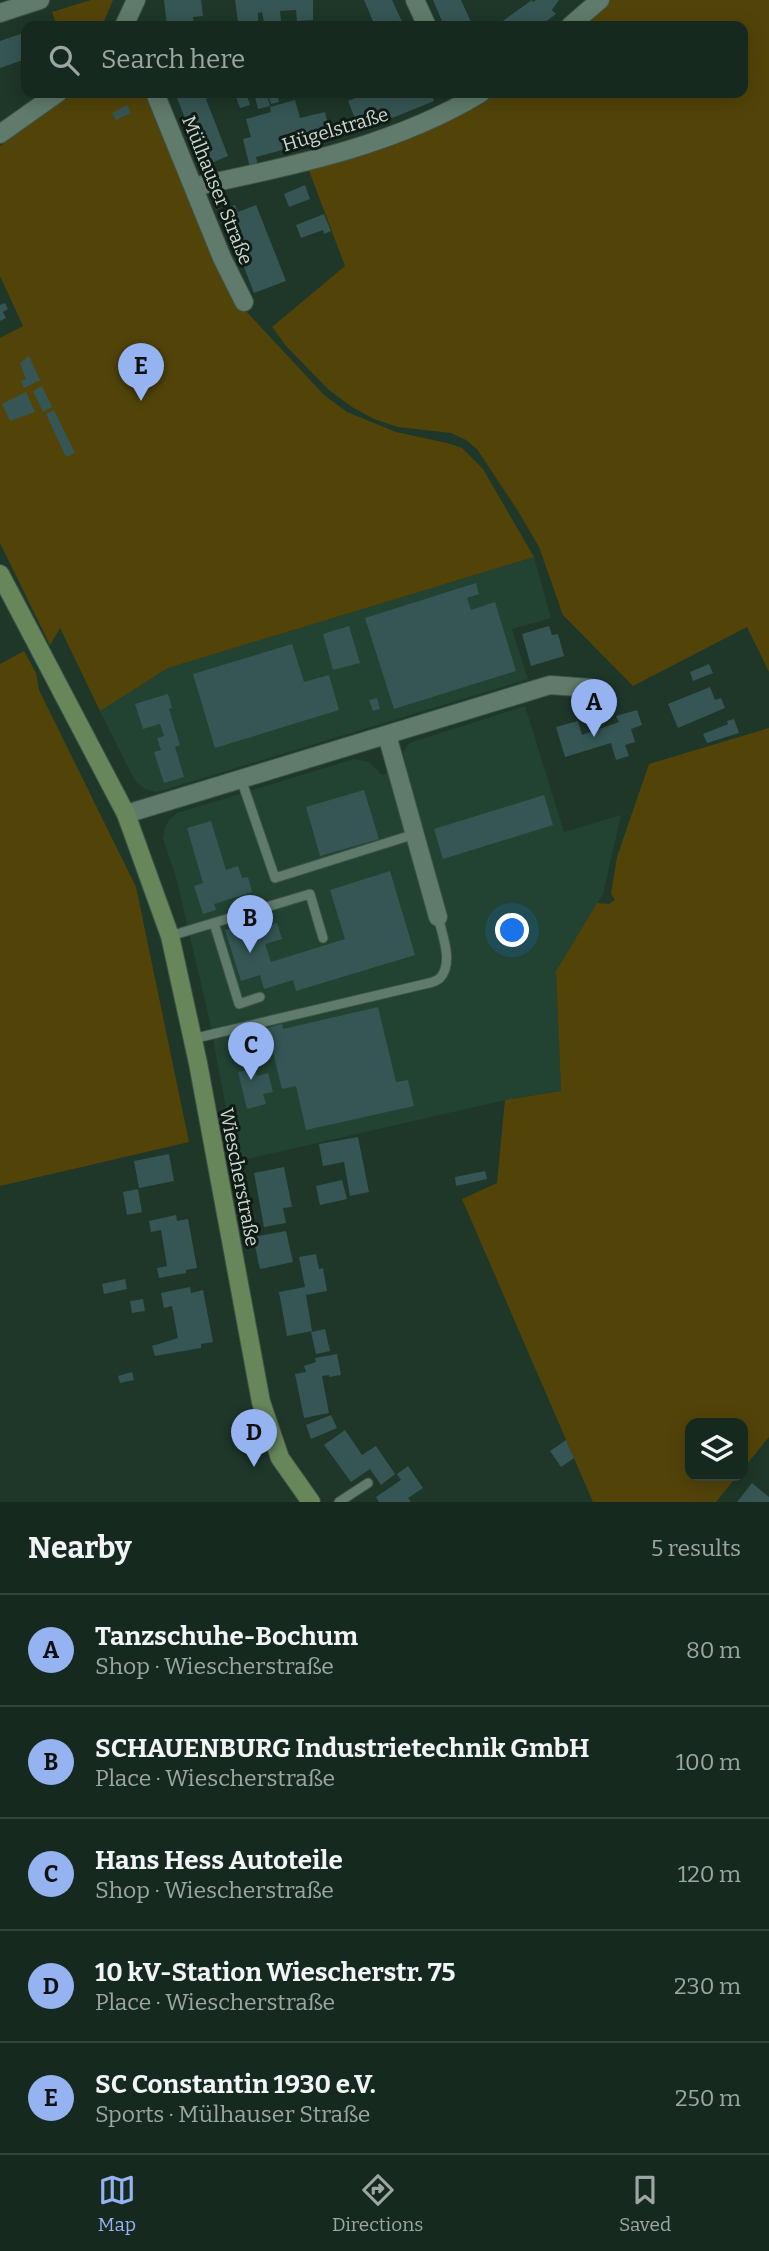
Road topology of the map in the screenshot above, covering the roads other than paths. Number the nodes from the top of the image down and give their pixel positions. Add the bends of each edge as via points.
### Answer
1 (40, 0) edge
2 (136, 0) edge
3 (415, 0) edge
4 (600, 0) edge
5 (0, 13) edge
6 (126, 21) edge
7 (425, 21) edge
8 (576, 21) edge
9 (51, 98) edge
10 (157, 98) edge
11 (462, 98) edge
12 (0, 134) edge
13 (193, 187) junction
14 (244, 302) dead end
15 (0, 574) edge
16 (591, 688) dead end
17 (387, 735) junction
18 (241, 779) junction
19 (126, 814) junction
20 (415, 834) junction
21 (438, 917) joint
22 (215, 923) junction
23 (170, 936) junction
24 (323, 938) dead end
25 (260, 997) dead end
26 (192, 1040) junction
27 (368, 1483) dead end
28 (311, 1502) edge
29 (338, 1502) edge

1 - 5 street
2 - 6 street
3 - 7 street
4 - 8 street
9 - 12 street
10 - 13 street, Mülhauser Straße
11 - 13 street, Hügelstraße via 422,124 342,152
13 - 14 street, Mülhauser Straße
15 - 19 main road, Wiescherstraße
16 - 17 street via 550,685
17 - 18 street
17 - 20 street
18 - 19 street
18 - 20 lane via 275,878
19 - 23 main road, Wiescherstraße
20 - 21 street
21 - 26 lane via 446,952 440,978
22 - 23 lane
22 - 24 lane via 310,894
22 - 25 lane via 239,1004
23 - 26 main road, Wiescherstraße
26 - 28 main road, Wiescherstraße via 261,1402 280,1458
27 - 29 lane

